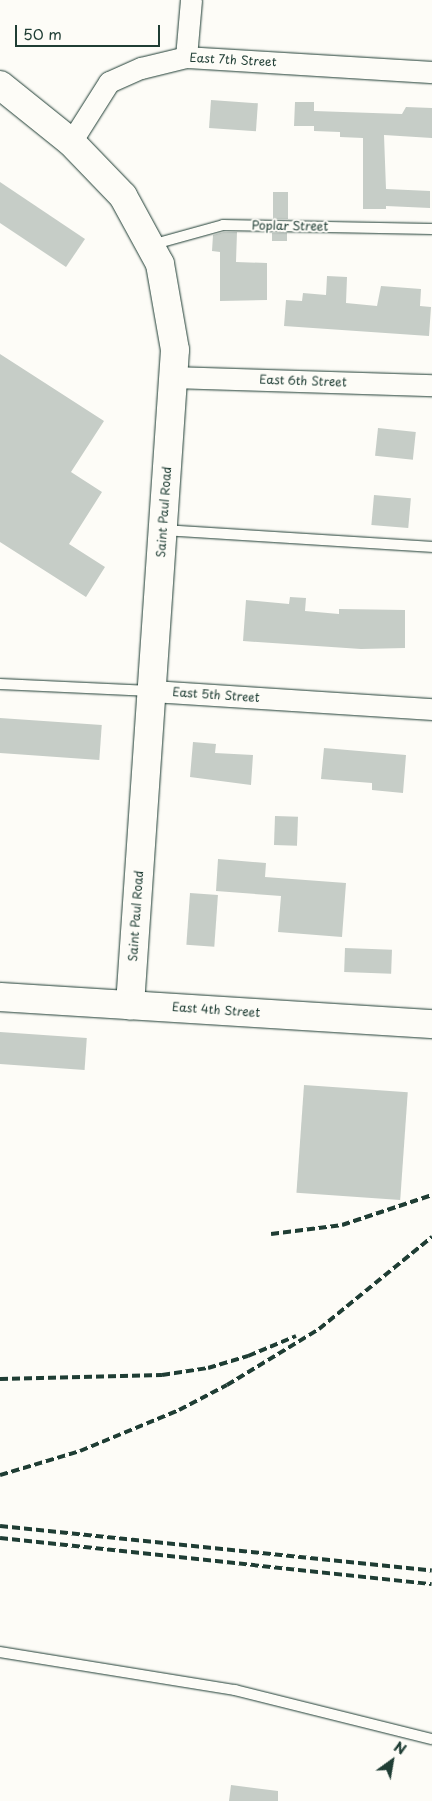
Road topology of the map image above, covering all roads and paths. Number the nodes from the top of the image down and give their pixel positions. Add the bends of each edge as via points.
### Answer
1 (190, 0) edge
2 (186, 57) junction
3 (432, 72) edge
4 (0, 85) edge
5 (71, 142) junction
6 (432, 229) edge
7 (150, 246) junction
8 (174, 376) junction
9 (432, 385) edge
10 (163, 530) junction
11 (432, 547) edge
12 (0, 684) edge
13 (152, 691) junction
14 (432, 709) edge
15 (0, 997) edge
16 (130, 1004) junction
17 (432, 1024) edge
18 (0, 1652) edge
19 (432, 1739) edge

1 - 2 street
2 - 3 street, East 7th Street
2 - 5 street, East 7th Street via 141,68 109,82
4 - 5 main road, Saint Paul Road
5 - 7 main road, Saint Paul Road via 123,196
6 - 7 lane, Poplar Street via 223,225
7 - 8 main road, Saint Paul Road via 160,264 176,350
8 - 9 street, East 6th Street
8 - 10 main road, Saint Paul Road
10 - 11 lane
10 - 13 main road, Saint Paul Road
12 - 13 lane, East 5th Street
13 - 14 street, East 5th Street
13 - 16 main road, Saint Paul Road
15 - 16 main road, East 4th Street
16 - 17 main road, East 4th Street
18 - 19 lane via 235,1690

